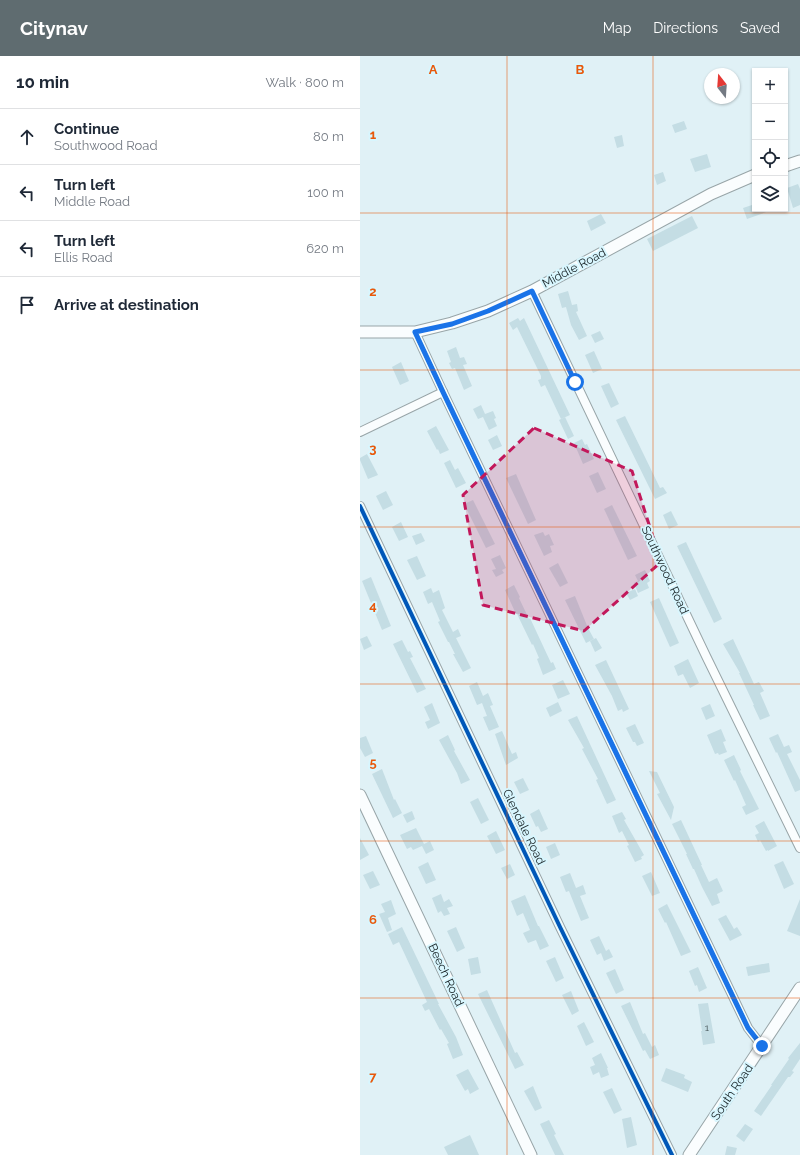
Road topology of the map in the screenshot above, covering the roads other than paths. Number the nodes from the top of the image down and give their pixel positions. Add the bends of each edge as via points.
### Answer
1 (800, 161) edge
2 (788, 165) edge
3 (753, 176) edge
4 (532, 291) junction
5 (360, 332) edge
6 (415, 332) junction
7 (443, 392) junction
8 (360, 432) edge
9 (360, 506) edge
10 (360, 795) edge
11 (800, 848) edge
12 (800, 988) edge
13 (762, 1046) junction
14 (532, 1155) edge
15 (672, 1155) edge
16 (689, 1155) edge

1 - 2 street
3 - 4 street, Middle Road via 712,194
4 - 6 street, Middle Road via 452,324
4 - 11 street, Southwood Road
5 - 6 street, Middle Road
6 - 7 street
7 - 8 street
7 - 13 street via 748,1028
9 - 15 street, Glendale Road via 560,927
10 - 14 street, Beech Road
12 - 13 street, South Road
13 - 16 street, South Road

